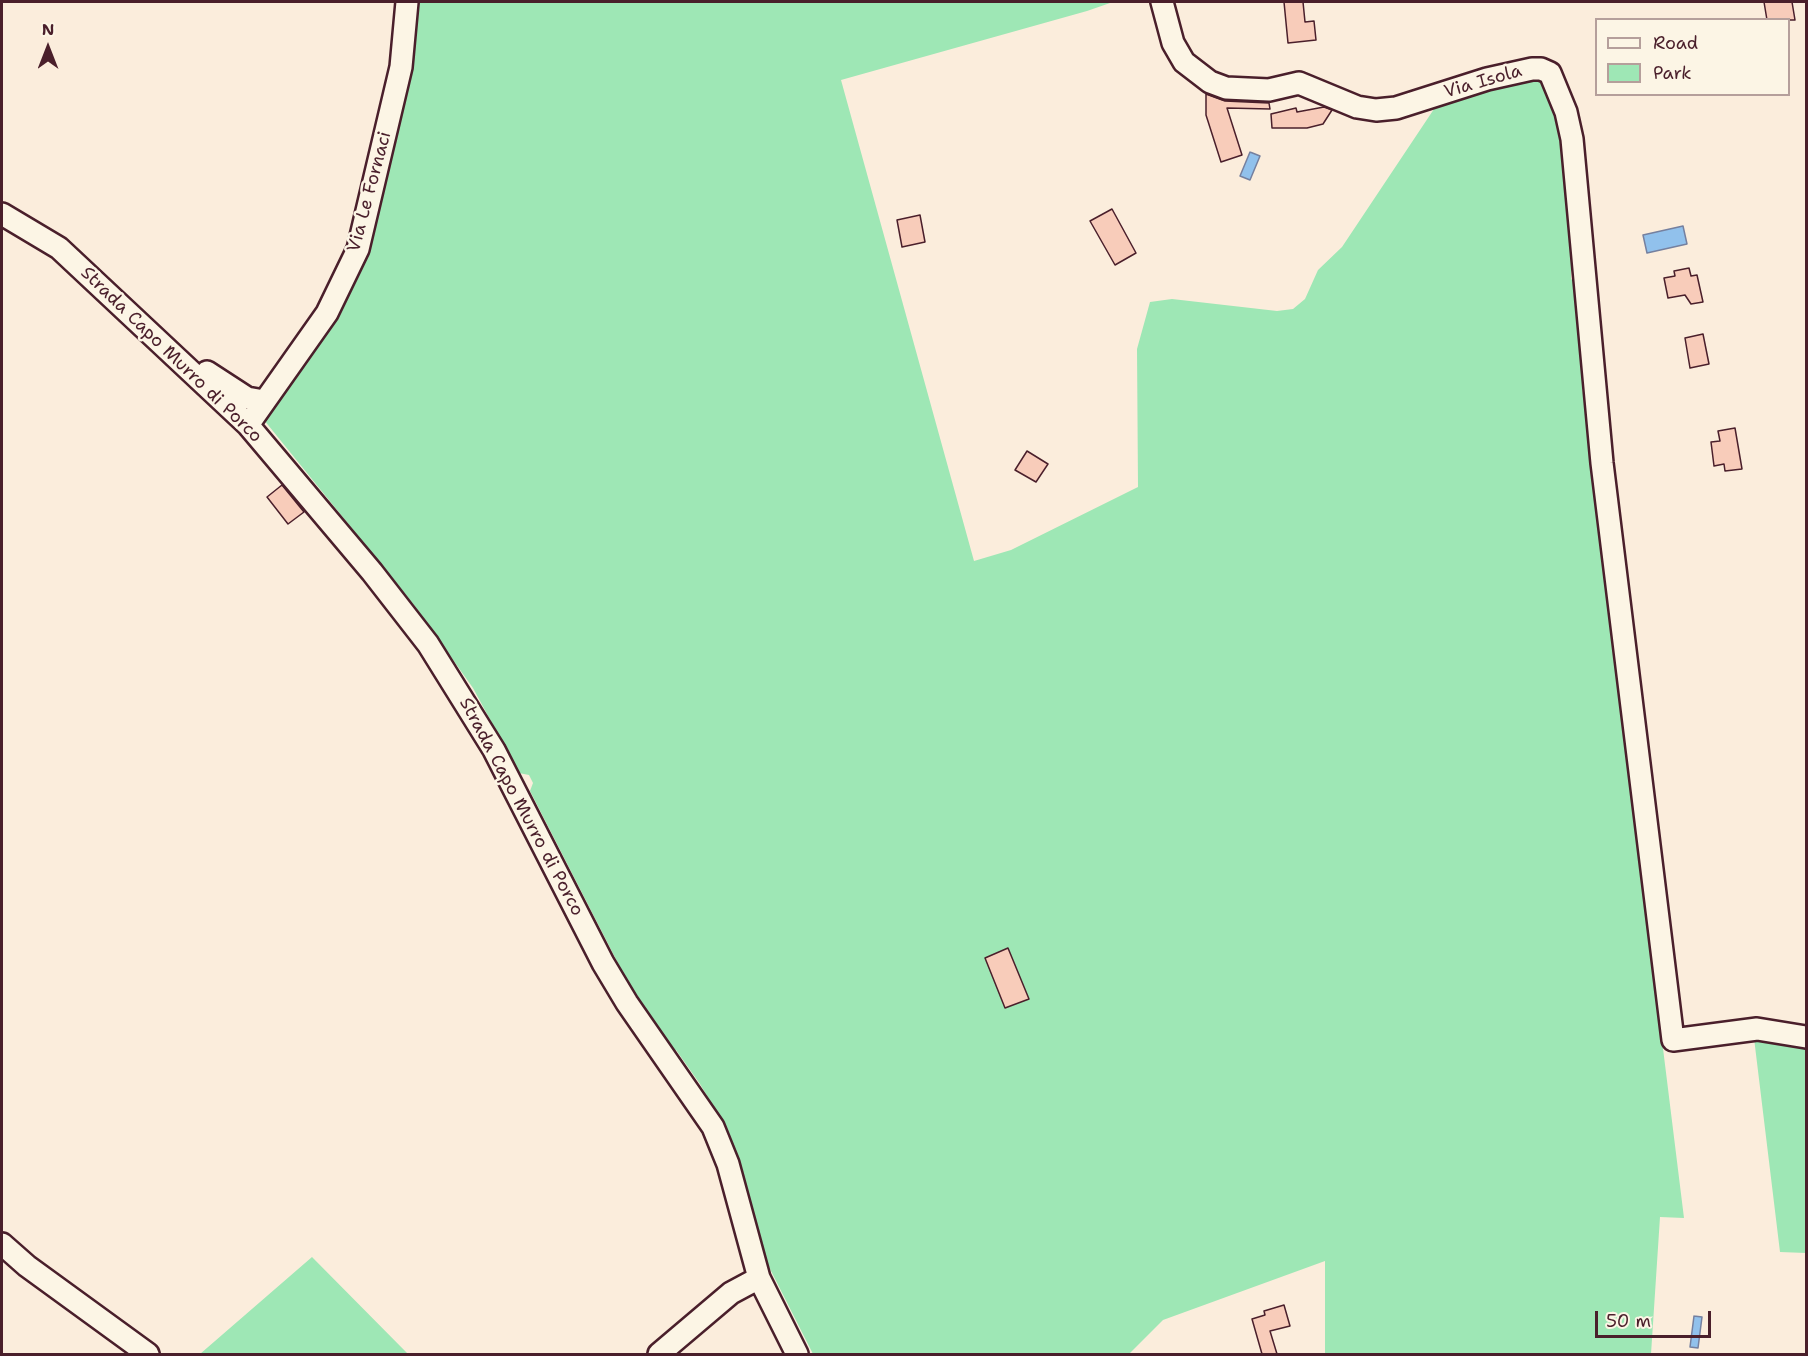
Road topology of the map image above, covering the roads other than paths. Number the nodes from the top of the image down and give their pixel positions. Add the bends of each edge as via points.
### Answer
1 (407, 2) edge
2 (1162, 2) edge
3 (2, 214) edge
4 (160, 341) junction
5 (264, 401) junction
6 (248, 425) junction
7 (1806, 1037) edge
8 (2, 1244) edge
9 (759, 1278) junction
10 (147, 1354) edge
11 (659, 1354) edge
12 (797, 1354) edge

1 - 5 street, Via Le Fornaci via 401,67 358,249 327,313
2 - 7 street, Via Isola via 1173,43 1184,62 1210,82 1226,88 1269,90 1299,83 1357,107 1376,110 1396,108 1532,69 1550,73 1572,139 1601,452 1673,1040 1757,1029
3 - 4 street, Strada Capo Murro di Porco via 59,248
4 - 5 street via 247,398
4 - 6 street, Strada Capo Murro di Porco
5 - 6 street, Via Le Fornaci
6 - 9 street, Strada Capo Murro di Porco via 428,645 494,750 603,963 713,1127 728,1164
8 - 10 street
9 - 11 street via 731,1293
9 - 12 street, Strada Capo Murro di Porco

